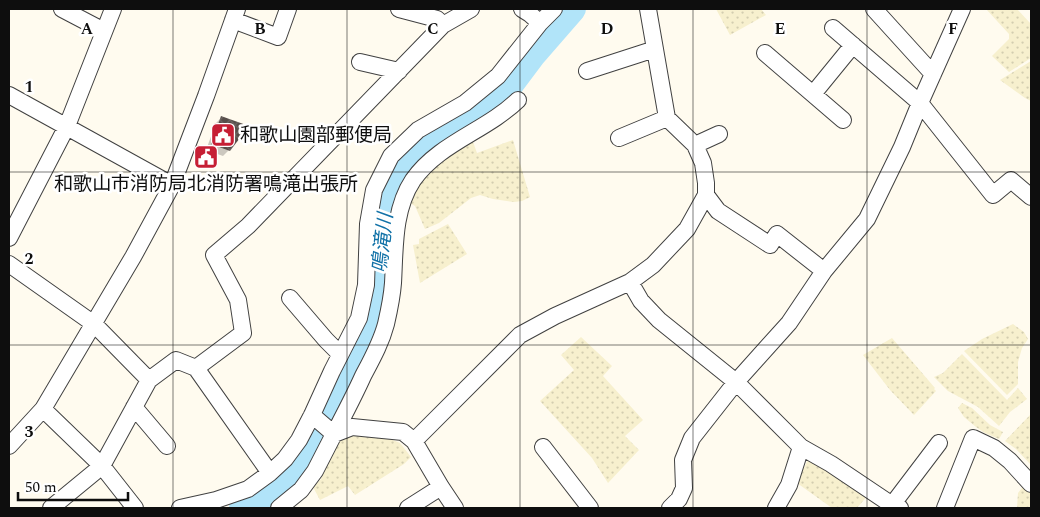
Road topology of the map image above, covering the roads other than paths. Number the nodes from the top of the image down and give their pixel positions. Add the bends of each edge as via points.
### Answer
1 (62, 9) edge
2 (113, 9) edge
3 (288, 9) edge
4 (399, 9) edge
5 (471, 9) edge
6 (522, 9) edge
7 (554, 9) edge
8 (648, 9) edge
9 (874, 9) edge
10 (962, 9) edge
11 (235, 14) edge
12 (540, 23) junction
13 (443, 25) junction
14 (833, 28) dead end
15 (104, 31) junction
16 (853, 45) junction
17 (655, 49) junction
18 (764, 53) dead end
19 (360, 62) dead end
20 (398, 71) junction
21 (587, 71) dead end
22 (933, 74) junction
23 (813, 94) junction
24 (9, 95) edge
25 (518, 100) dead end
26 (920, 103) junction
27 (667, 118) junction
28 (844, 120) dead end
29 (67, 126) junction
30 (719, 134) dead end
31 (618, 138) dead end
32 (695, 145) junction
33 (172, 185) junction
34 (706, 195) junction
35 (1031, 197) edge
36 (9, 238) edge
37 (9, 264) edge
38 (824, 271) junction
39 (630, 282) junction
40 (290, 298) dead end
41 (94, 324) junction
42 (340, 354) junction
43 (196, 368) junction
44 (149, 380) junction
45 (736, 382) junction
46 (134, 407) junction
47 (43, 409) junction
48 (315, 417) junction
49 (332, 432) junction
50 (414, 441) junction
51 (939, 443) dead end
52 (9, 446) edge
53 (167, 446) dead end
54 (543, 447) dead end
55 (801, 447) junction
56 (102, 466) junction
57 (270, 473) junction
58 (1031, 484) edge
59 (441, 487) junction
60 (896, 507) edge
61 (51, 508) edge
62 (135, 508) edge
63 (180, 508) edge
64 (279, 508) edge
65 (408, 508) edge
66 (455, 508) edge
67 (590, 508) edge
68 (670, 508) edge
69 (776, 508) edge
70 (944, 508) edge

1 - 15 street
2 - 15 street
3 - 11 street via 278,37
4 - 13 street via 437,19
5 - 13 street
6 - 12 street
7 - 12 street
8 - 17 street
9 - 22 street
10 - 22 street
11 - 33 street
12 - 42 street via 498,76 465,103 418,130 391,156 374,190 368,224 366,286 359,318
13 - 20 street
14 - 16 street
15 - 29 street
16 - 23 street
16 - 26 street
17 - 21 street
17 - 27 street
18 - 23 street
19 - 20 street
20 - 43 street via 248,226 214,255 238,300 243,333
22 - 26 street
23 - 28 street
24 - 29 street
25 - 49 street via 496,118 440,153 412,182 397,224 392,286 380,343
26 - 35 street via 993,195 1011,180
26 - 38 street via 867,218
27 - 31 street
27 - 32 street
29 - 33 street
29 - 36 street
30 - 32 street
32 - 34 street via 703,163
33 - 41 street
34 - 38 street via 718,211 770,245 777,234
34 - 39 street via 687,230
37 - 41 street
38 - 45 street via 789,323
39 - 45 street via 641,301 659,320
39 - 50 street via 520,335
40 - 42 street
41 - 44 street
41 - 47 street
42 - 48 street
43 - 44 street via 176,360
43 - 57 street
44 - 46 street
45 - 55 street
45 - 68 street via 692,438 683,460 684,488
46 - 53 street
46 - 56 street
47 - 52 street
47 - 56 street
48 - 49 street
48 - 57 street via 285,459
49 - 50 street via 352,427 403,432
49 - 64 street via 315,471 301,490
50 - 59 street
51 - 60 street
54 - 67 street
55 - 60 street
55 - 69 street via 790,485
56 - 61 street
56 - 62 street
57 - 63 street via 248,489
58 - 70 street via 994,448 973,438
59 - 65 street
59 - 66 street

